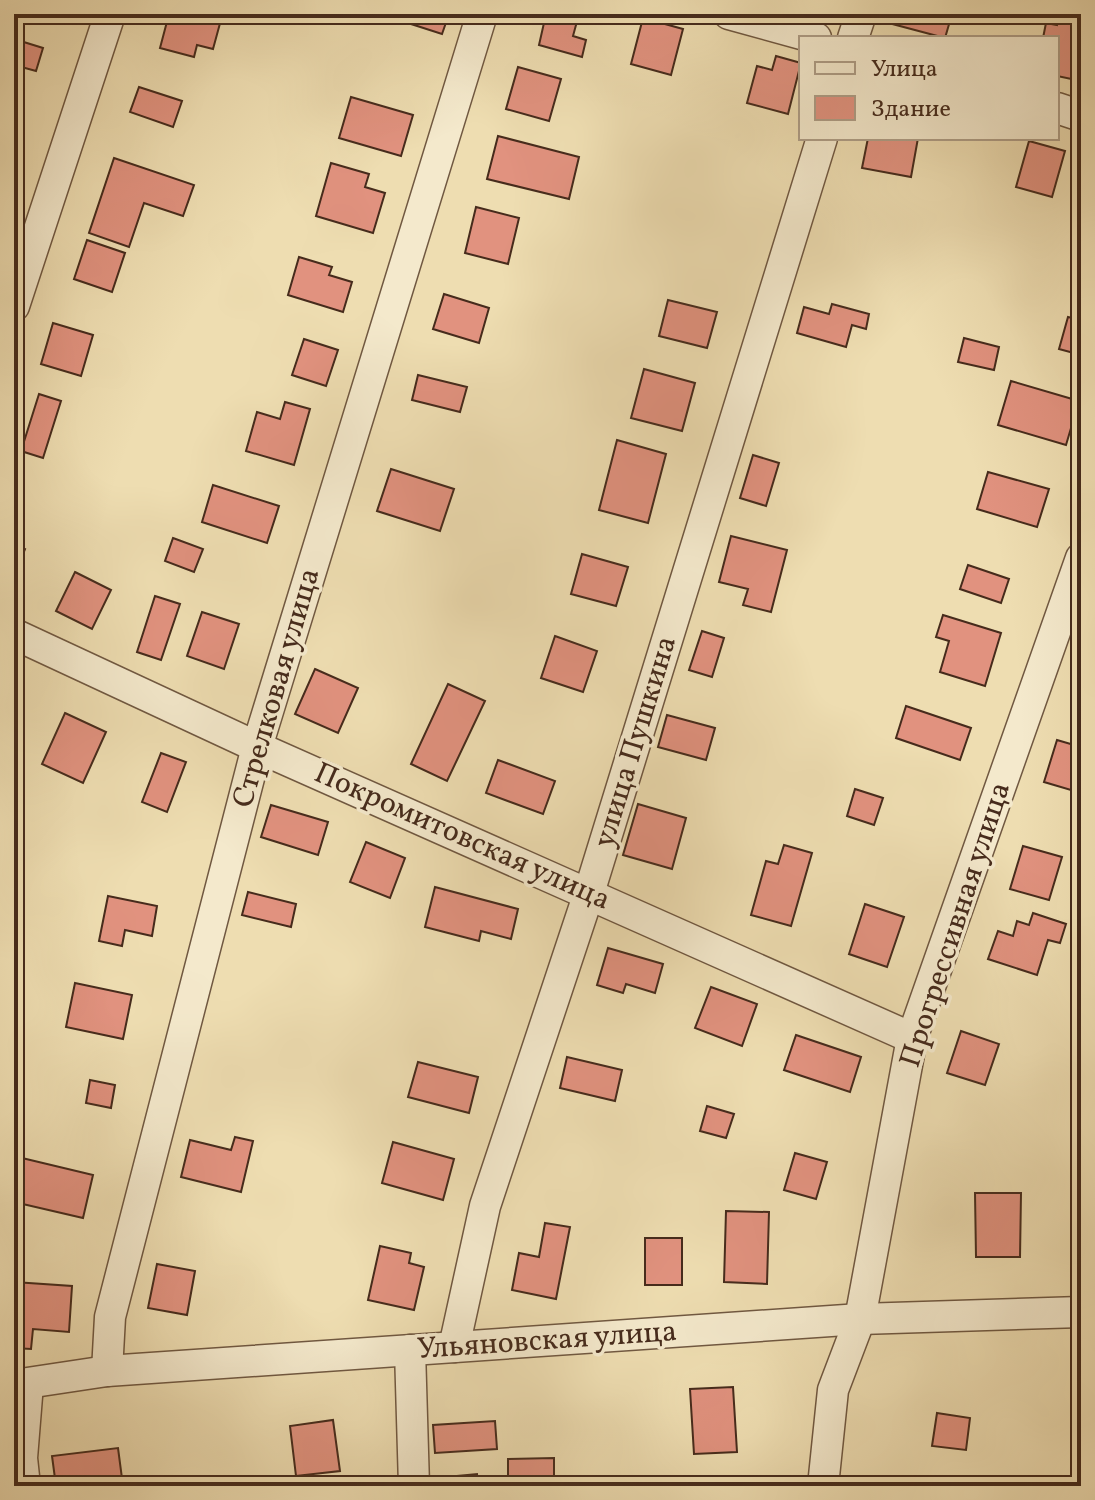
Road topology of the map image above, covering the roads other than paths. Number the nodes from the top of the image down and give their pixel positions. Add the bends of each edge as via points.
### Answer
1 (110, 14) edge
2 (482, 14) edge
3 (729, 14) edge
4 (861, 14) edge
5 (809, 36) edge
6 (854, 36) edge
7 (1059, 109) edge
8 (1081, 116) edge
9 (821, 140) edge
10 (14, 306) edge
11 (1081, 558) edge
12 (14, 634) edge
13 (257, 747) junction
14 (589, 893) junction
15 (912, 1038) junction
16 (1081, 1312) edge
17 (860, 1319) junction
18 (454, 1347) junction
19 (410, 1350) junction
20 (107, 1371) junction
21 (21, 1384) edge
22 (25, 1486) edge
23 (414, 1486) edge
24 (823, 1486) edge

1 - 10 street
2 - 13 street, Стрелковая улица
3 - 5 street
4 - 6 street
7 - 8 street
9 - 14 street, улица Пушкина
11 - 15 street, Прогрессивная улица
12 - 13 street, Покромитовская улица
13 - 14 street, Покромитовская улица
13 - 20 street, Стрелковая улица via 110,1317
14 - 15 street, Покромитовская улица
14 - 18 street, улица Пушкина via 485,1206
15 - 17 street, Прогрессивная улица
16 - 17 street, Ульяновская улица
17 - 18 street, Ульяновская улица
17 - 24 street, Прогрессивная улица via 833,1390
18 - 19 street, Ульяновская улица
19 - 20 street, Ульяновская улица
19 - 23 street
20 - 21 street, Ульяновская улица
21 - 22 street

